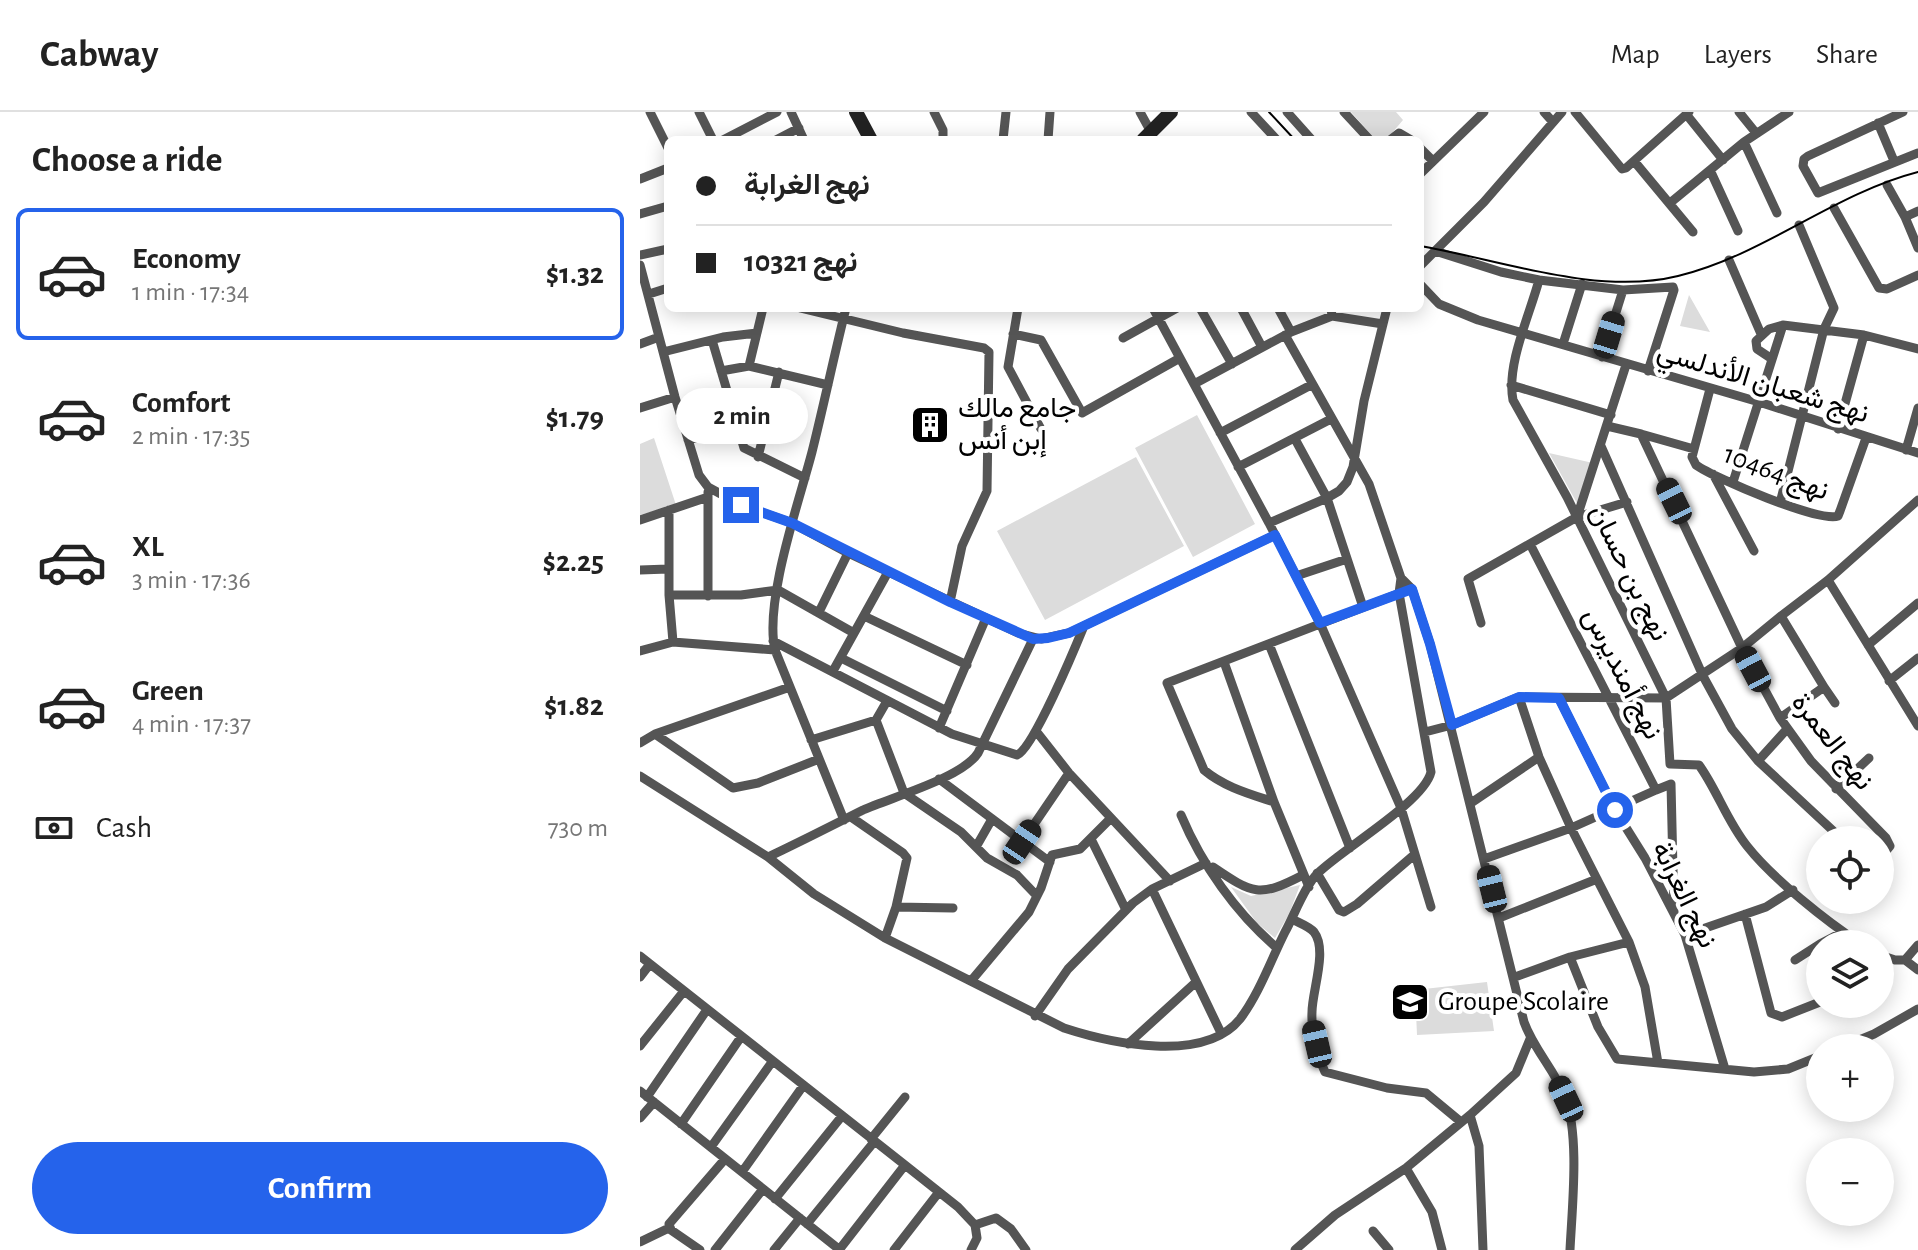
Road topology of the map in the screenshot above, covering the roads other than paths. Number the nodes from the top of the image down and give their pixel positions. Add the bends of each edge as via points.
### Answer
1 (650, 112) edge
2 (699, 112) edge
3 (777, 112) edge
4 (791, 112) edge
5 (856, 112) edge
6 (934, 112) edge
7 (1006, 112) edge
8 (1050, 112) edge
9 (1140, 112) edge
10 (1171, 112) edge
11 (1251, 112) edge
12 (1287, 112) edge
13 (1344, 112) edge
14 (1484, 112) edge
15 (1544, 112) edge
16 (1562, 112) edge
17 (1575, 112) edge
18 (1739, 112) edge
19 (1789, 112) edge
20 (1903, 112) edge
21 (1682, 114) edge
22 (1552, 121) junction
23 (1878, 123) junction
24 (799, 128) junction
25 (1756, 133) junction
26 (711, 136) edge
27 (731, 136) edge
28 (784, 136) edge
29 (802, 136) edge
30 (869, 136) edge
31 (943, 136) edge
32 (1003, 136) edge
33 (1048, 136) edge
34 (1145, 136) edge
35 (1147, 136) edge
36 (1273, 136) edge
37 (1308, 136) edge
38 (1366, 136) edge
39 (664, 140) edge
40 (1744, 142) junction
41 (1424, 152) edge
42 (1918, 153) edge
43 (1723, 160) junction
44 (1433, 161) junction
45 (1634, 161) junction
46 (1894, 161) junction
47 (664, 170) edge
48 (1424, 170) edge
49 (1710, 170) junction
50 (640, 179) edge
51 (1887, 185) dead end
52 (1670, 203) junction
53 (664, 207) edge
54 (1834, 208) dead end
55 (1918, 211) edge
56 (1777, 213) dead end
57 (640, 214) edge
58 (1905, 217) junction
59 (1799, 225) dead end
60 (1738, 231) dead end
61 (1693, 232) dead end
62 (1918, 248) edge
63 (664, 250) edge
64 (1435, 251) junction
65 (640, 255) edge
66 (1729, 260) dead end
67 (1424, 262) edge
68 (640, 265) edge
69 (1918, 275) edge
70 (1539, 280) junction
71 (1582, 284) junction
72 (1424, 288) edge
73 (664, 289) edge
74 (1623, 290) junction
75 (649, 294) junction
76 (762, 312) edge
77 (816, 312) edge
78 (845, 312) edge
79 (1017, 312) edge
80 (1155, 312) edge
81 (1169, 312) edge
82 (1202, 312) edge
83 (1243, 312) edge
84 (1280, 312) edge
85 (1331, 312) edge
86 (1386, 312) edge
87 (1158, 318) junction
88 (843, 319) junction
89 (1367, 322) junction
90 (1383, 324) junction
91 (1783, 325) junction
92 (1824, 329) junction
93 (1523, 331) junction
94 (757, 333) junction
95 (1288, 333) junction
96 (1013, 334) junction
97 (1761, 334) junction
98 (1864, 335) junction
99 (1380, 336) junction
100 (659, 337) junction
101 (1123, 338) dead end
102 (712, 340) junction
103 (640, 344) edge
104 (1563, 344) junction
105 (1262, 347) junction
106 (1918, 349) edge
107 (663, 352) junction
108 (1602, 357) junction
109 (1180, 358) junction
110 (1772, 359) junction
111 (1232, 364) junction
112 (1626, 365) junction
113 (749, 366) junction
114 (721, 371) junction
115 (1648, 371) junction
116 (779, 372) junction
117 (1194, 384) junction
118 (828, 385) junction
119 (1311, 385) junction
120 (1511, 385) junction
121 (1710, 389) junction
122 (675, 397) junction
123 (1759, 402) junction
124 (640, 408) edge
125 (1918, 408) edge
126 (1611, 415) junction
127 (1801, 416) junction
128 (1331, 419) junction
129 (1607, 426) junction
130 (737, 428) junction
131 (1041, 429) dead end
132 (1838, 429) junction
133 (1220, 433) junction
134 (1641, 434) junction
135 (1866, 438) junction
136 (1295, 439) junction
137 (688, 440) junction
138 (1601, 446) junction
139 (1694, 449) junction
140 (1906, 450) junction
141 (1918, 453) edge
142 (758, 457) junction
143 (1354, 459) junction
144 (1238, 467) junction
145 (1713, 474) junction
146 (805, 478) junction
147 (1733, 482) junction
148 (708, 492) junction
149 (1327, 498) junction
150 (1918, 500) edge
151 (1627, 502) junction
152 (1780, 503) junction
153 (669, 510) junction
154 (1577, 517) junction
155 (640, 520) edge
156 (792, 523) junction
157 (1269, 523) junction
158 (1275, 535) junction
159 (1530, 544) junction
160 (1754, 551) dead end
161 (848, 553) junction
162 (1347, 559) junction
163 (668, 569) junction
164 (640, 570) edge
165 (888, 572) junction
166 (1296, 576) junction
167 (1401, 578) junction
168 (1828, 580) junction
169 (1412, 589) junction
170 (778, 590) junction
171 (1399, 593) junction
172 (669, 595) junction
173 (708, 596) junction
174 (950, 602) junction
175 (1918, 603) edge
176 (1363, 607) junction
177 (819, 612) junction
178 (864, 616) junction
179 (1781, 616) junction
180 (986, 618) junction
181 (1320, 623) junction
182 (1481, 623) dead end
183 (1084, 626) junction
184 (854, 633) junction
185 (1033, 639) junction
186 (673, 642) junction
187 (1269, 644) junction
188 (774, 645) junction
189 (1868, 645) junction
190 (1742, 648) junction
191 (640, 651) edge
192 (841, 658) junction
193 (1918, 658) edge
194 (1224, 662) junction
195 (967, 665) junction
196 (833, 671) junction
197 (1703, 676) junction
198 (1889, 681) junction
199 (790, 687) junction
200 (1824, 687) junction
201 (1519, 697) junction
202 (1609, 697) junction
203 (1559, 698) junction
204 (1666, 698) junction
205 (887, 701) junction
206 (1835, 703) dead end
207 (947, 711) junction
208 (1780, 718) junction
209 (876, 720) junction
210 (1452, 725) junction
211 (1918, 725) edge
212 (939, 728) junction
213 (1787, 729) junction
214 (1036, 731) junction
215 (1425, 732) junction
216 (655, 734) junction
217 (811, 740) junction
218 (640, 743) edge
219 (981, 746) junction
220 (1539, 757) junction
221 (1869, 758) dead end
222 (819, 759) junction
223 (1758, 761) junction
224 (1670, 764) junction
225 (1069, 773) junction
226 (640, 776) edge
227 (939, 779) junction
228 (1671, 784) junction
229 (1836, 789) junction
230 (1656, 790) junction
231 (904, 793) junction
232 (1274, 802) junction
233 (1471, 803) junction
234 (1401, 808) junction
235 (1615, 810) junction
236 (1181, 815) dead end
237 (847, 818) junction
238 (1111, 818) junction
239 (992, 819) junction
240 (1828, 826) edge
241 (1872, 826) edge
242 (1571, 828) junction
243 (1091, 839) junction
244 (1022, 842) junction
245 (976, 847) junction
246 (1350, 848) junction
247 (1414, 855) junction
248 (768, 857) junction
249 (1484, 859) junction
250 (1050, 862) junction
251 (1206, 863) junction
252 (1317, 873) junction
253 (1303, 875) junction
254 (1597, 879) junction
255 (1170, 881) junction
256 (1309, 887) junction
257 (1152, 889) junction
258 (1793, 890) junction
259 (1037, 896) junction
260 (896, 907) junction
261 (1431, 907) dead end
262 (953, 908) dead end
263 (1126, 910) junction
264 (1674, 912) junction
265 (1745, 914) junction
266 (1499, 918) junction
267 (1292, 919) junction
268 (1841, 930) edge
269 (1685, 935) junction
270 (885, 938) junction
271 (1629, 942) junction
272 (1918, 945) edge
273 (1277, 948) junction
274 (1806, 953) edge
275 (640, 956) edge
276 (1570, 957) junction
277 (1795, 960) dead end
278 (1894, 960) edge
279 (1905, 960) junction
280 (650, 964) junction
281 (1918, 970) edge
282 (640, 977) edge
283 (1515, 977) junction
284 (971, 981) junction
285 (1196, 982) junction
286 (684, 991) junction
287 (1806, 1008) edge
288 (1918, 1009) edge
289 (706, 1011) junction
290 (1035, 1016) junction
291 (1221, 1033) junction
292 (1874, 1034) edge
293 (741, 1037) junction
294 (1530, 1039) junction
295 (1128, 1044) junction
296 (640, 1046) edge
297 (1806, 1061) edge
298 (772, 1062) junction
299 (1658, 1063) junction
300 (1725, 1069) junction
301 (803, 1086) junction
302 (647, 1097) edge
303 (905, 1097) dead end
304 (842, 1116) junction
305 (640, 1118) edge
306 (1466, 1119) junction
307 (681, 1124) junction
308 (872, 1140) junction
309 (711, 1147) junction
310 (725, 1159) junction
311 (905, 1165) junction
312 (1406, 1168) junction
313 (742, 1172) junction
314 (763, 1189) junction
315 (939, 1192) junction
316 (775, 1199) junction
317 (804, 1221) junction
318 (975, 1225) junction
319 (669, 1228) junction
320 (1373, 1231) dead end
321 (640, 1242) edge
322 (834, 1248) edge
323 (700, 1250) edge
324 (715, 1250) edge
325 (774, 1250) edge
326 (894, 1250) edge
327 (971, 1250) edge
328 (1026, 1250) edge
329 (1295, 1250) edge
330 (1389, 1250) edge
331 (1442, 1250) edge
332 (1483, 1250) edge
333 (1570, 1250) edge

1 - 39 street
2 - 26 street
3 - 27 street
4 - 24 street
5 - 30 street
6 - 31 street
7 - 32 street
8 - 33 street
9 - 34 street
10 - 35 street
11 - 36 street
12 - 37 street
13 - 38 street
14 - 44 street
15 - 22 street
16 - 22 street
17 - 45 street via 1620,168
18 - 25 street
19 - 25 street
20 - 23 street
21 - 43 street
21 - 45 street
22 - 64 street
23 - 46 street
23 - 46 street via 1804,159 1803,166 1815,192 1822,192
24 - 28 street
24 - 29 street
25 - 40 street
40 - 43 street
40 - 56 street
41 - 44 street
42 - 46 street
43 - 49 street
44 - 48 street
45 - 52 street
47 - 50 street
49 - 52 street
49 - 60 street
51 - 58 street
52 - 61 street
53 - 57 street
54 - 69 street via 1879,288
55 - 58 street
58 - 62 street
59 - 92 street via 1834,302
63 - 65 street
64 - 67 street
64 - 70 street
66 - 97 street
68 - 75 street
70 - 71 street
70 - 93 street
71 - 74 street
71 - 104 street
72 - 93 street, نهج شعبان الأندلسي via 1444,307
73 - 75 street
74 - 108 street
74 - 115 street via 1674,290
75 - 100 street
76 - 94 street
77 - 88 street
78 - 88 street
79 - 96 street
80 - 87 street
81 - 87 street
82 - 111 street
83 - 105 street
84 - 95 street
85 - 89 street
85 - 95 street
86 - 90 street
87 - 101 street
87 - 109 street
88 - 118 street
88 - 174 street via 989,352 987,491 962,546
89 - 90 street
89 - 99 street
90 - 99 street
91 - 92 street
91 - 97 street
91 - 110 street
92 - 98 street
92 - 127 street
93 - 104 street, نهج شعبان الأندلسي
93 - 120 street
94 - 102 street
94 - 113 street
95 - 105 street
95 - 119 street
96 - 109 street via 1041,340 1082,413
96 - 131 street via 1008,370
97 - 110 street via 1755,346
98 - 106 street
98 - 132 street
99 - 143 street
100 - 103 street
100 - 107 street
102 - 107 street
102 - 114 street
104 - 108 street, نهج شعبان الأندلسي
105 - 111 street
107 - 122 street
108 - 112 street, نهج شعبان الأندلسي
109 - 117 street
110 - 123 street
111 - 117 street
112 - 115 street, نهج شعبان الأندلسي
112 - 126 street
113 - 114 street
113 - 116 street
114 - 130 street
115 - 121 street, نهج شعبان الأندلسي
116 - 118 street
116 - 142 street
117 - 133 street
118 - 146 street
119 - 128 street
119 - 133 street
120 - 126 street
120 - 154 street, نهج بن حسان via 1517,408
121 - 123 street, نهج شعبان الأندلسي
121 - 139 street, نهج 10464
122 - 124 street
122 - 137 street
123 - 127 street, نهج شعبان الأندلسي
123 - 147 street
125 - 140 street
126 - 129 street
127 - 132 street, نهج شعبان الأندلسي
127 - 152 street
128 - 136 street
128 - 143 street
129 - 134 street
129 - 138 street
130 - 137 street
130 - 142 street via 745,450
132 - 135 street, نهج شعبان الأندلسي
133 - 144 street
134 - 139 street
134 - 190 street, نهج العمرة
135 - 140 street, نهج شعبان الأندلسي
135 - 152 street, نهج 10464 via 1838,516 1825,518
136 - 144 street
136 - 149 street
137 - 148 street
138 - 151 street
138 - 154 street
139 - 145 street, نهج 10464 via 1696,465
140 - 141 street, نهج شعبان الأندلسي
142 - 146 street
143 - 149 street via 1347,482
143 - 167 street via 1369,484
144 - 157 street
145 - 147 street, نهج 10464
145 - 160 street
146 - 156 street
147 - 152 street, نهج 10464
148 - 153 street
148 - 156 street
148 - 173 street
149 - 157 street
149 - 162 street
150 - 168 street
151 - 154 street
151 - 197 street
153 - 155 street
153 - 163 street
154 - 159 street
154 - 204 street, نهج بن حسان
156 - 161 street
156 - 170 street
157 - 158 street
158 - 166 street
158 - 183 street
159 - 182 street via 1468,579
159 - 202 street, نهج أمنديرس
161 - 165 street
161 - 177 street
162 - 166 street
162 - 176 street
163 - 164 street
163 - 172 street
165 - 174 street
165 - 178 street
166 - 181 street
167 - 169 street
167 - 171 street
168 - 179 street
168 - 189 street
169 - 171 street
169 - 210 street
170 - 173 street
170 - 177 street
170 - 188 street
171 - 176 street
171 - 215 street
172 - 173 street
172 - 186 street
174 - 180 street
175 - 189 street
176 - 181 street
177 - 184 street
178 - 184 street
178 - 195 street
179 - 190 street
179 - 200 street
180 - 185 street
180 - 195 street
181 - 187 street
181 - 234 street
183 - 185 street
183 - 214 street
184 - 192 street
185 - 219 street
186 - 188 street
186 - 191 street
187 - 194 street
187 - 246 street
188 - 196 street
188 - 199 street
189 - 198 street
190 - 197 street
190 - 208 street, نهج العمرة
192 - 196 street
192 - 207 street
193 - 198 street
194 - 232 street
194 - 232 street via 1167,683 1204,770
195 - 207 street
196 - 205 street
197 - 204 street
197 - 223 street via 1732,729
198 - 211 street
199 - 216 street
199 - 217 street
200 - 206 street
200 - 208 street
201 - 203 street
201 - 210 street
201 - 220 street
202 - 203 street
202 - 204 street
202 - 230 street, نهج أمنديرس
203 - 235 street, نهج الغرابة
204 - 224 street, نهج بن حسان
205 - 209 street
205 - 212 street
207 - 212 street
208 - 213 street, نهج العمرة
209 - 217 street
209 - 231 street
210 - 215 street
210 - 233 street
212 - 219 street
213 - 223 street
213 - 229 street, نهج العمرة
214 - 219 street via 1019,755
214 - 225 street
215 - 234 street via 1429,780
216 - 218 street
216 - 222 street via 733,788
217 - 222 street
219 - 227 street via 969,764
220 - 233 street
220 - 242 street
221 - 229 street
222 - 237 street
223 - 240 street
224 - 228 street, نهج بن حسان
224 - 258 street via 1699,765 1745,844
225 - 238 street
225 - 244 street
226 - 248 street
227 - 231 street
227 - 239 street
228 - 230 street
228 - 264 street
229 - 241 street, نهج العمرة
230 - 235 street
231 - 237 street
231 - 245 street
232 - 253 street
233 - 249 street
234 - 246 street
234 - 247 street
235 - 242 street
235 - 264 street, نهج الغرابة
236 - 251 street
237 - 248 street
237 - 260 street via 905,855
238 - 243 street
238 - 255 street
239 - 244 street
239 - 245 street
242 - 249 street
242 - 254 street
243 - 250 street via 1076,851 1054,854
243 - 263 street
244 - 250 street
245 - 259 street
246 - 252 street
247 - 252 street via 1344,912
247 - 261 street
248 - 270 street via 814,894
249 - 266 street
250 - 259 street
251 - 253 street via 1257,891
251 - 255 street
251 - 273 street via 1250,924
252 - 256 street
253 - 256 street
254 - 266 street
254 - 271 street
255 - 257 street
256 - 267 street
257 - 263 street
257 - 285 street
258 - 265 street
258 - 268 street
259 - 284 street
260 - 262 street
260 - 270 street
263 - 290 street via 1068,969
264 - 269 street, نهج الغرابة
265 - 269 street
265 - 287 street via 1771,1013 1782,1017
266 - 283 street
267 - 273 street
267 - 306 street via 1315,933 1318,942 1312,1024 1325,1072 1426,1093
269 - 300 street, نهج الغرابة
270 - 284 street
271 - 276 street
271 - 299 street via 1645,987
272 - 279 street
273 - 291 street via 1243,1014
274 - 277 street
275 - 280 street
276 - 283 street
276 - 299 street via 1614,1057
278 - 279 street
279 - 281 street
280 - 282 street
280 - 286 street
283 - 294 street
284 - 290 street
285 - 291 street
285 - 295 street
286 - 289 street
286 - 296 street
288 - 292 street
289 - 293 street
289 - 302 street
290 - 295 street
291 - 295 street via 1195,1043
293 - 298 street
293 - 307 street
294 - 306 street via 1516,1073
294 - 333 street via 1556,1078 1571,1120
297 - 300 street via 1783,1070
298 - 301 street
298 - 309 street
299 - 300 street
301 - 304 street
301 - 313 street
302 - 305 street
302 - 307 street
303 - 308 street
304 - 308 street
304 - 316 street
306 - 312 street
306 - 332 street via 1479,1146
307 - 309 street
308 - 311 street
308 - 317 street
309 - 310 street
310 - 313 street
310 - 319 street
311 - 315 street
311 - 322 street
312 - 329 street via 1335,1215
312 - 331 street via 1432,1212
313 - 314 street
314 - 316 street
314 - 324 street
315 - 318 street
315 - 326 street
316 - 317 street
317 - 322 street
317 - 325 street
318 - 327 street via 977,1238
318 - 328 street via 996,1218
319 - 321 street
319 - 323 street
320 - 330 street

